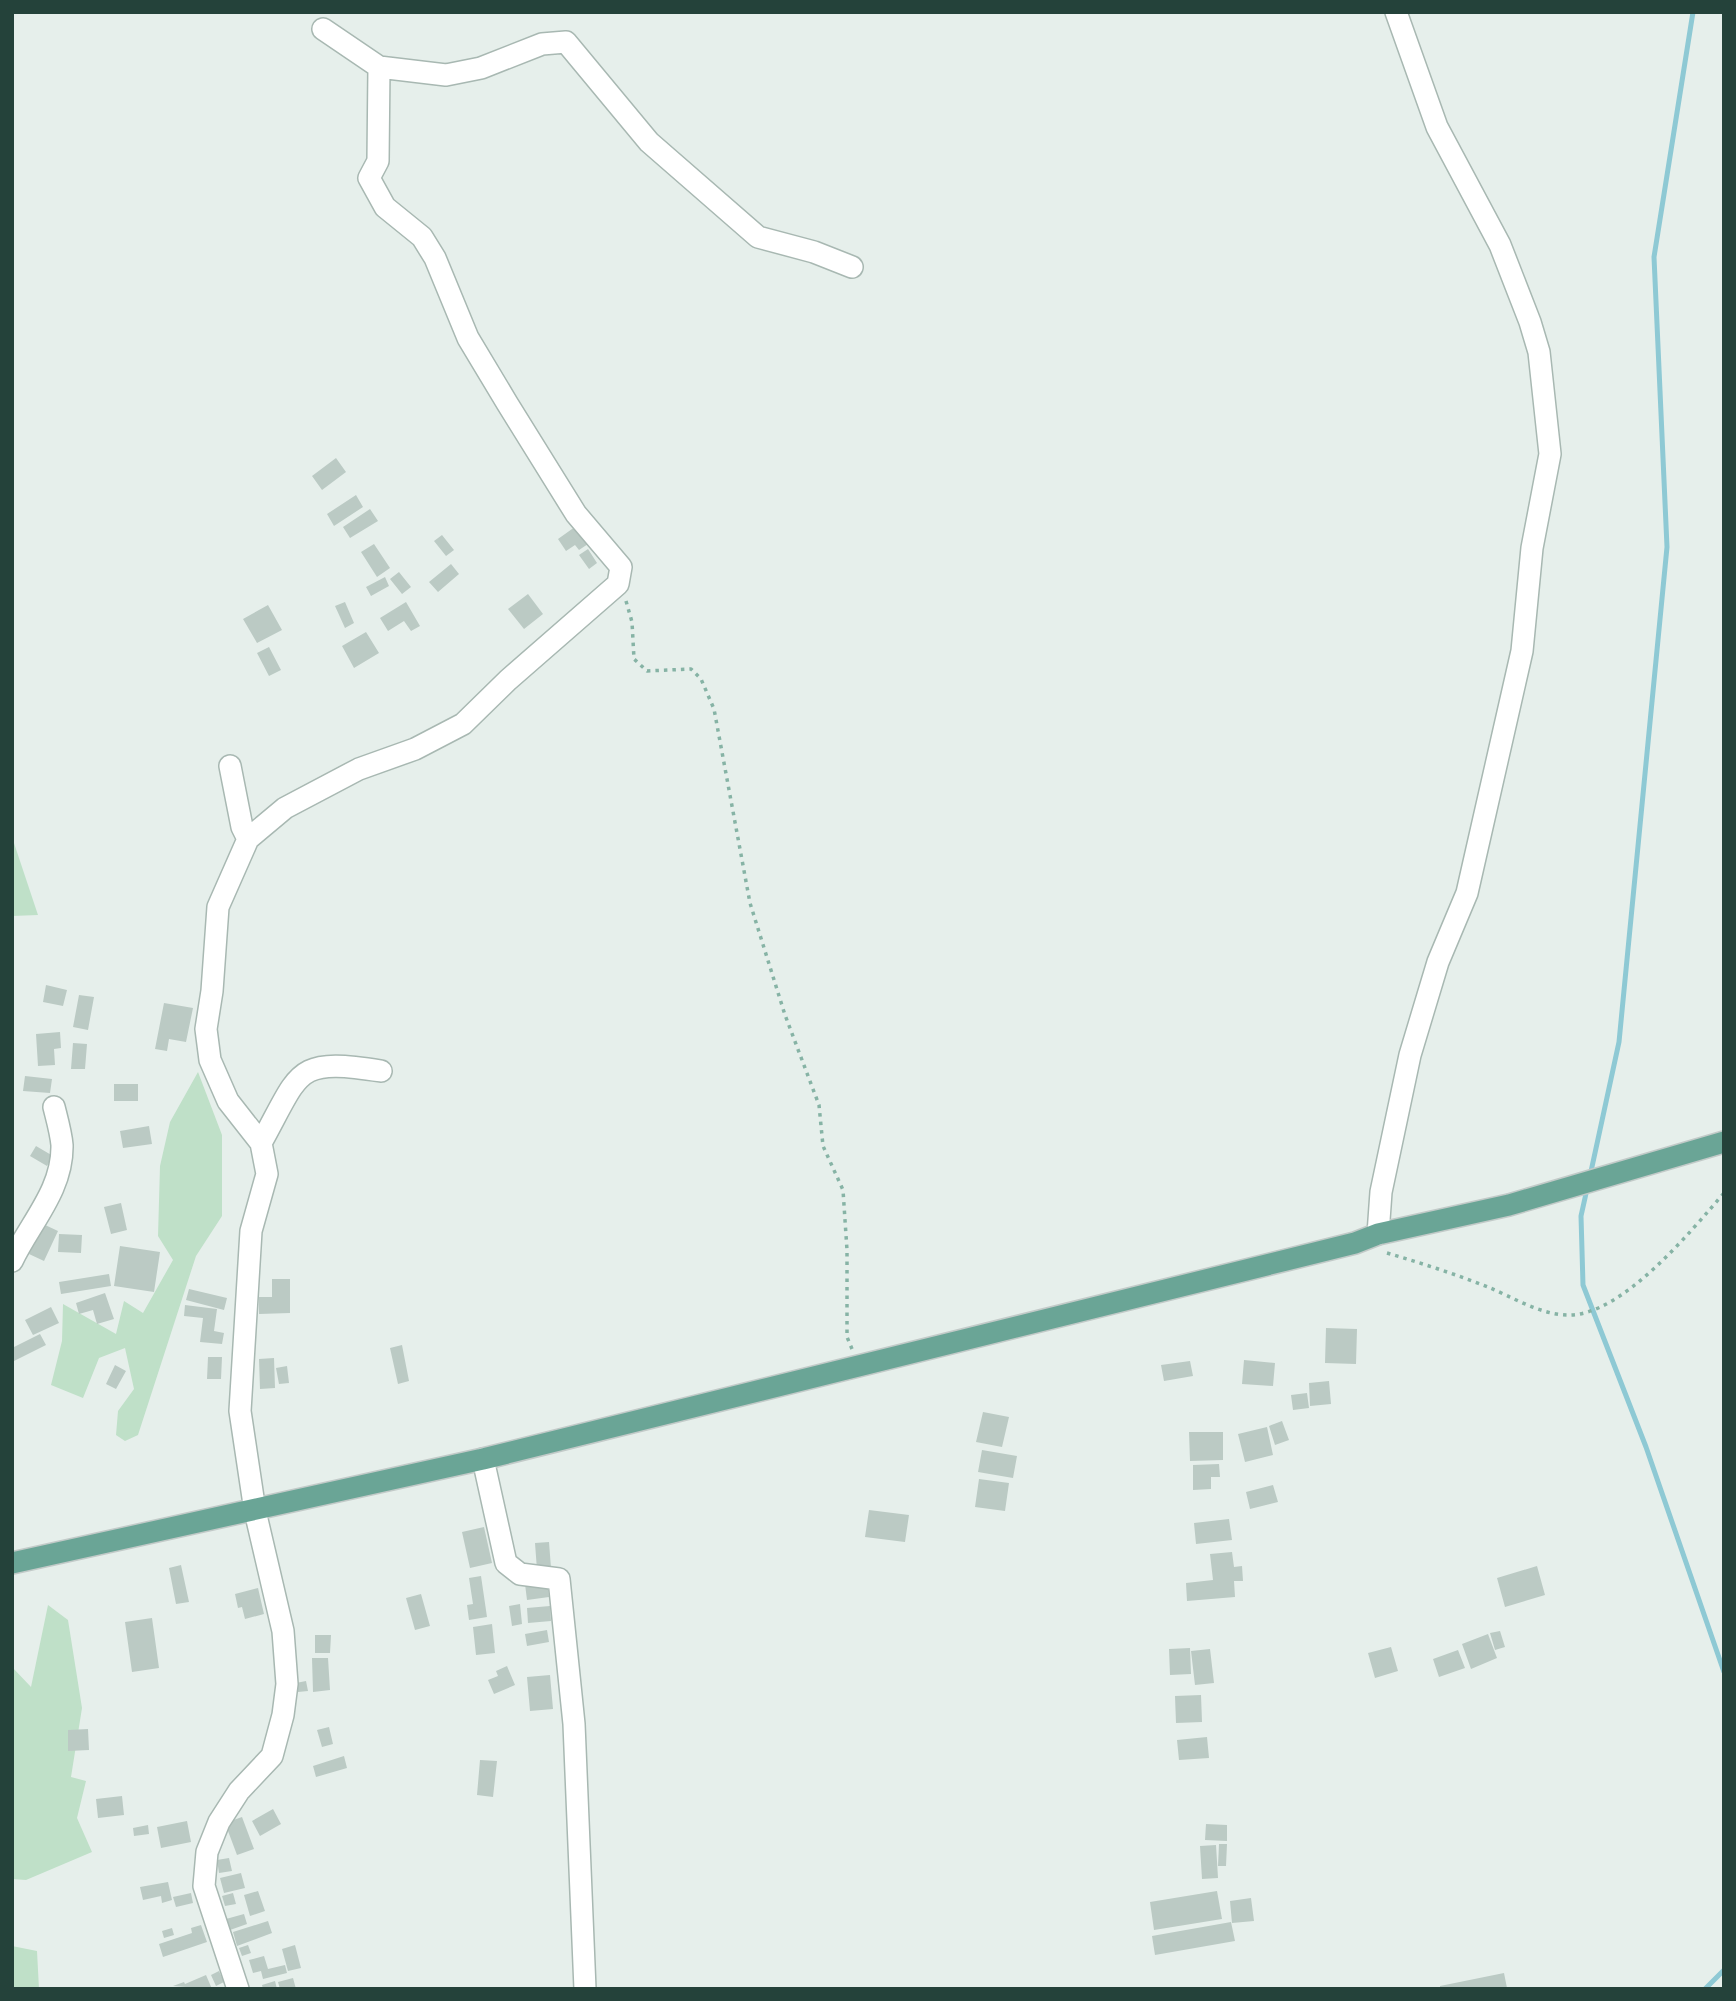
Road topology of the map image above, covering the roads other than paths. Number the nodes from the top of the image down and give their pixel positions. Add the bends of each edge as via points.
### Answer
1 (1396, 12) edge
2 (323, 29) dead end
3 (379, 67) junction
4 (852, 267) dead end
5 (230, 766) dead end
6 (248, 839) junction
7 (381, 1071) dead end
8 (54, 1107) dead end
9 (1724, 1142) edge
10 (261, 1143) junction
11 (1378, 1234) junction
12 (12, 1261) edge
13 (483, 1459) junction
14 (255, 1511) junction
15 (12, 1563) edge
16 (238, 1989) edge
17 (585, 1989) edge

1 - 11 street via 1437,127 1500,245 1530,321 1539,352 1550,454 1532,548 1522,651 1467,893 1438,962 1410,1055 1381,1192
2 - 3 street
3 - 4 street via 446,75 481,68 542,44 566,42 649,142 758,237
3 - 6 street via 378,161 369,178 385,207 422,237 468,338 506,403 576,514 621,567 618,584 463,724 415,749 359,769 285,808
5 - 6 street
6 - 10 street via 218,907 206,1029 216,1080
7 - 10 street via 337,1064 313,1067 295,1080
8 - 12 street via 62,1145 59,1172
9 - 11 main road via 1509,1205
10 - 14 street via 267,1174 251,1231 240,1411
11 - 13 main road
13 - 14 main road
13 - 17 street via 506,1563 520,1574 559,1578 574,1724
14 - 15 main road
14 - 16 street via 283,1632 287,1684 272,1756 239,1791 219,1822 207,1853 204,1886

